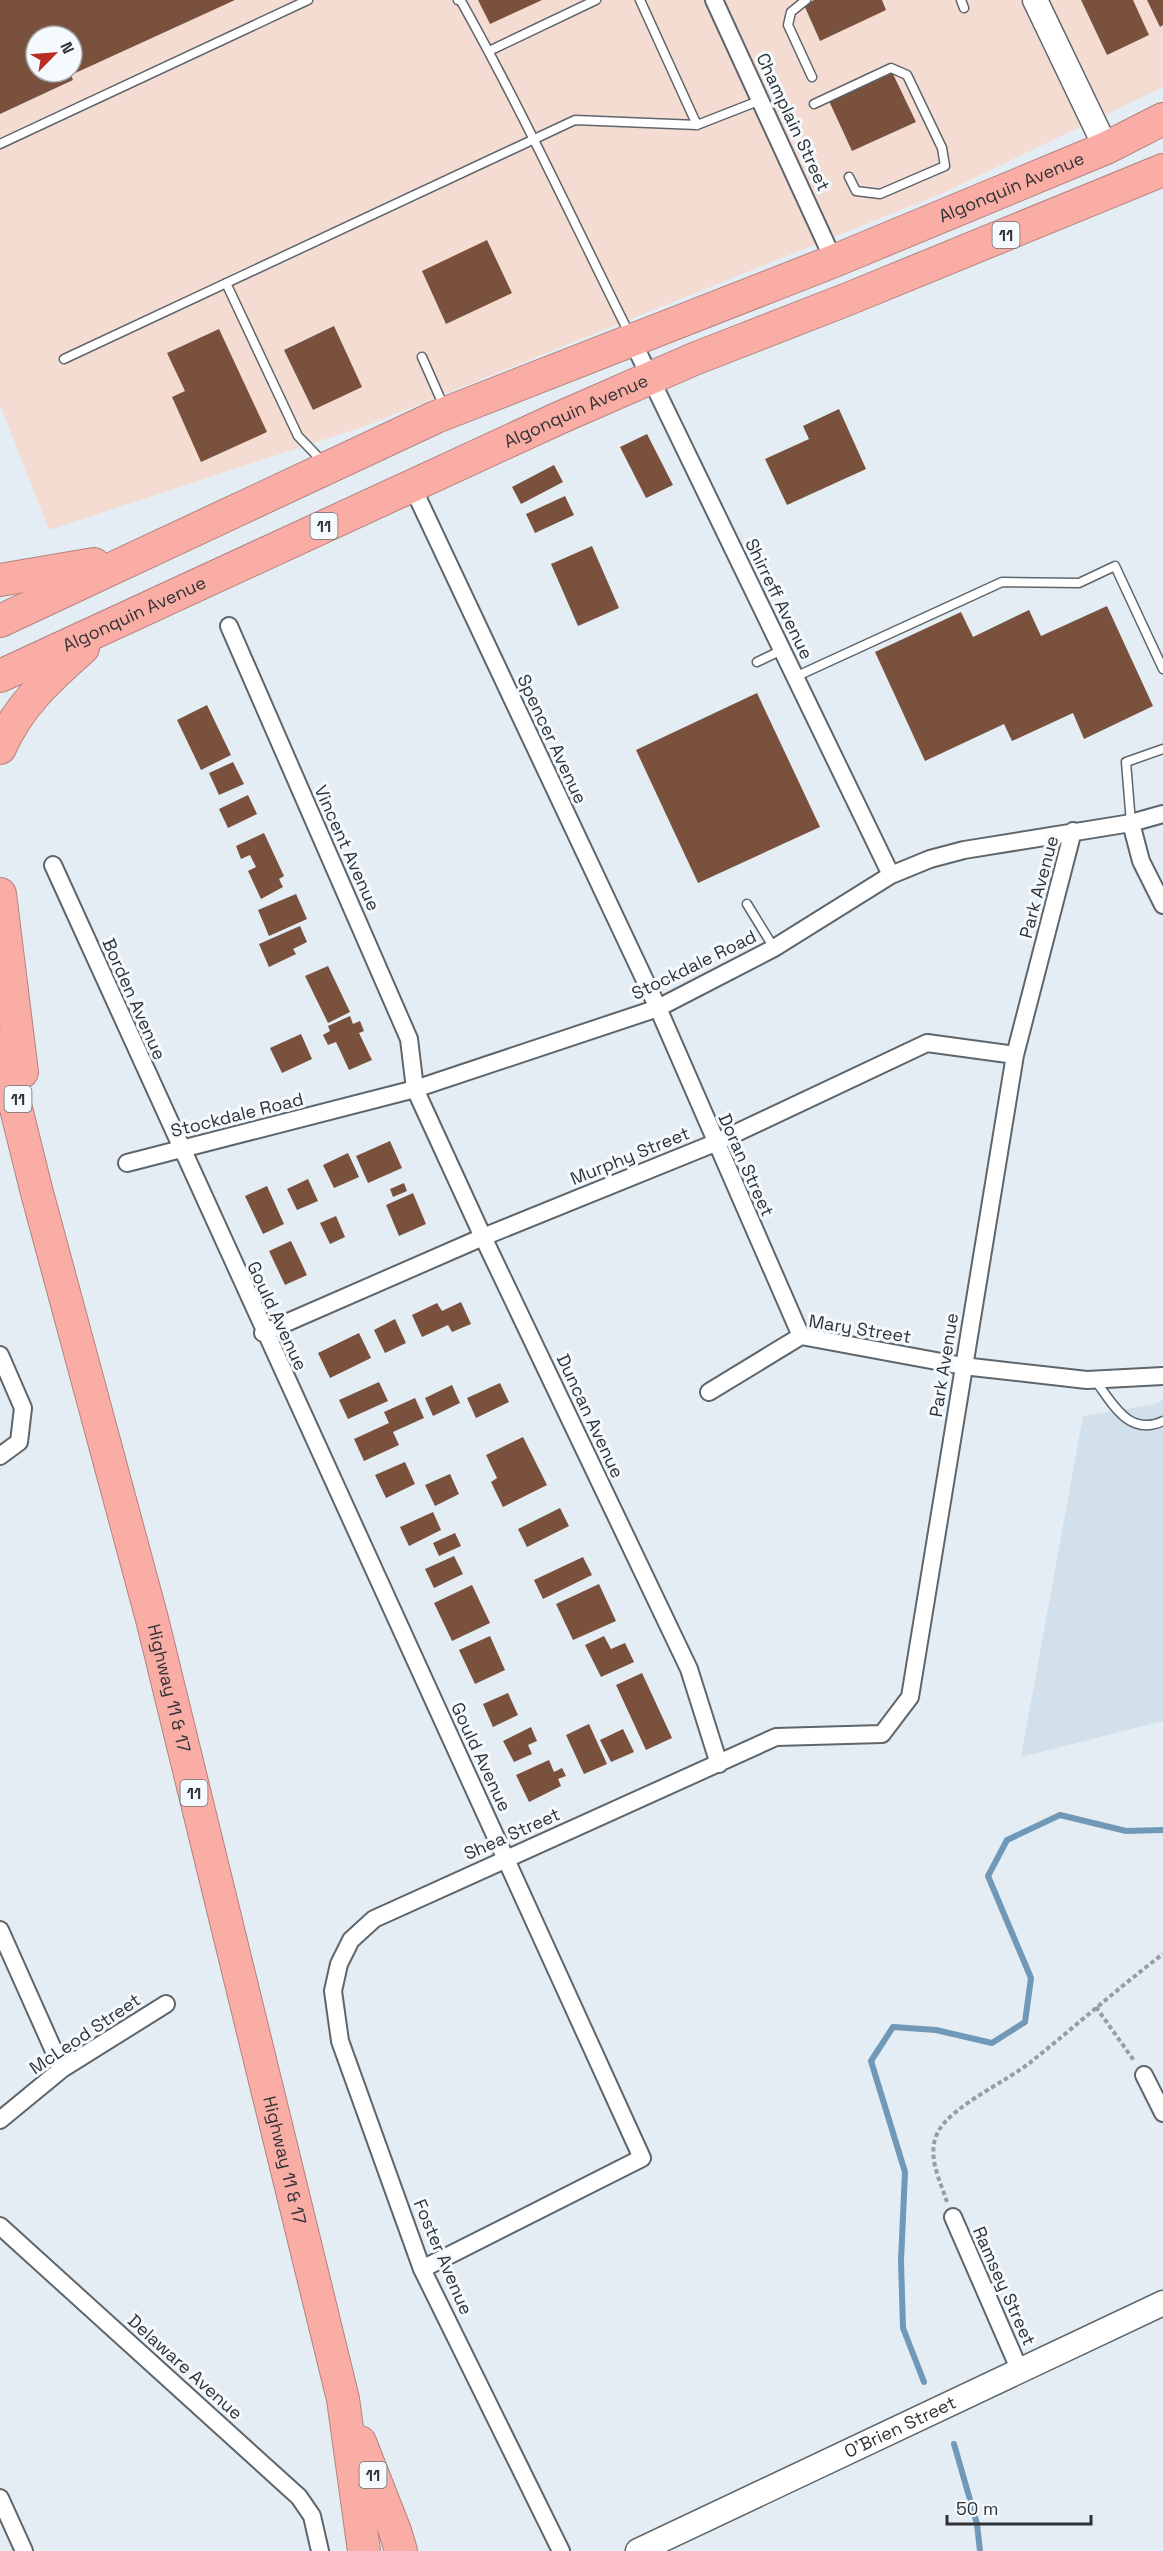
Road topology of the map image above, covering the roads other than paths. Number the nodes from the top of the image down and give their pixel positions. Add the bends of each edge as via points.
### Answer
1 (308, 0) edge
2 (458, 0) edge
3 (596, 0) edge
4 (640, 0) edge
5 (714, 0) edge
6 (806, 0) edge
7 (1035, 0) edge
8 (489, 51) junction
9 (812, 77) dead end
10 (762, 99) junction
11 (814, 104) dead end
12 (1163, 119) edge
13 (697, 125) junction
14 (535, 138) junction
15 (0, 144) edge
16 (1106, 148) junction
17 (1163, 170) edge
18 (849, 177) dead end
19 (834, 261) junction
20 (226, 283) junction
21 (632, 340) junction
22 (422, 357) dead end
23 (64, 359) dead end
24 (650, 378) junction
25 (447, 413) junction
26 (328, 466) junction
27 (412, 486) junction
28 (142, 555) junction
29 (0, 580) edge
30 (0, 621) edge
31 (107, 626) junction
32 (229, 627) dead end
33 (782, 650) junction
34 (758, 662) dead end
35 (1163, 669) edge
36 (0, 676) edge
37 (795, 677) junction
38 (0, 748) edge
39 (1163, 749) edge
40 (1163, 814) edge
41 (1131, 823) junction
42 (1073, 831) junction
43 (52, 865) dead end
44 (891, 875) junction
45 (0, 894) edge
46 (747, 904) dead end
47 (1163, 905) edge
48 (774, 948) junction
49 (0, 1008) edge
50 (658, 1008) junction
51 (0, 1044) edge
52 (1015, 1055) junction
53 (416, 1089) junction
54 (0, 1092) edge
55 (715, 1143) junction
56 (180, 1150) junction
57 (127, 1163) dead end
58 (36, 1189) junction
59 (483, 1237) junction
60 (263, 1333) junction
61 (801, 1336) junction
62 (0, 1355) edge
63 (963, 1366) junction
64 (1163, 1376) edge
65 (1095, 1380) junction
66 (709, 1392) dead end
67 (1163, 1421) edge
68 (0, 1456) edge
69 (719, 1764) junction
70 (507, 1858) junction
71 (0, 1930) edge
72 (339, 1964) joint
73 (166, 2004) dead end
74 (62, 2069) junction
75 (1143, 2075) road end
76 (1163, 2113) edge
77 (0, 2120) edge
78 (952, 2217) road end
79 (0, 2226) edge
80 (422, 2268) junction
81 (1163, 2303) edge
82 (1020, 2371) junction
83 (343, 2399) junction
84 (0, 2498) edge
85 (24, 2551) edge
86 (320, 2551) edge
87 (364, 2551) edge
88 (401, 2551) edge
89 (561, 2551) edge
90 (638, 2551) edge

1 - 15 lane
2 - 8 lane
3 - 8 lane
4 - 13 lane
5 - 10 street, Champlain Street
6 - 9 lane via 791,12 788,25
7 - 16 street
8 - 14 lane
10 - 13 lane
10 - 19 street, Champlain Street
11 - 18 lane via 891,69 907,75 942,148 945,166 880,194 856,191
12 - 16 highway, Algonquin Avenue / 11
13 - 14 lane via 575,120
14 - 20 lane
14 - 21 lane
16 - 19 highway, Algonquin Avenue / 11
17 - 24 highway, Algonquin Avenue / 11
19 - 21 highway, Algonquin Avenue / 11
20 - 23 lane
20 - 26 lane via 298,436
21 - 24 street, Shirreff Avenue
21 - 25 highway, Algonquin Avenue / 11
22 - 25 lane
24 - 27 highway, Algonquin Avenue / 11
24 - 33 street, Shirreff Avenue
25 - 26 highway, Algonquin Avenue / 11
26 - 28 highway, Algonquin Avenue / 11
27 - 31 highway, Algonquin Avenue / 11
27 - 50 street, Spencer Avenue
28 - 29 highway
28 - 30 highway, Algonquin Avenue / 11
31 - 36 highway, Algonquin Avenue / 11
31 - 38 highway via 28,700
32 - 53 street, Vincent Avenue via 409,1039
33 - 34 lane
33 - 37 street, Shirreff Avenue
35 - 37 lane via 1115,566 1079,583 1002,582
37 - 44 street, Shirreff Avenue
39 - 41 lane via 1126,762
40 - 41 street, Stockdale Road
41 - 42 street, Stockdale Road
41 - 47 street via 1141,861
42 - 44 street, Stockdale Road via 964,850
42 - 52 street, Park Avenue
43 - 56 street, Borden Avenue
44 - 48 street, Stockdale Road
45 - 58 highway
46 - 48 lane
48 - 50 street, Stockdale Road
49 - 58 highway, Highway 11 & 17 / 11
50 - 53 street, Stockdale Road
50 - 55 street, Doran Street
51 - 58 highway, Highway 11 & 17 / 11
52 - 55 street, Murphy Street via 927,1043
52 - 63 street, Park Avenue
53 - 56 street, Stockdale Road
53 - 59 street, Duncan Avenue
54 - 58 highway
55 - 59 street, Murphy Street
55 - 61 street, Doran Street
56 - 57 street, Stockdale Road
56 - 60 street, Gould Avenue
58 - 83 highway, Highway 11 & 17 / 11 via 149,1608
59 - 60 street, Murphy Street
59 - 69 street, Duncan Avenue via 689,1670
60 - 70 street, Gould Avenue
61 - 63 street, Mary Street
61 - 66 street, Mary Street
62 - 68 street via 23,1408 19,1442
63 - 65 street, Mary Street
63 - 69 street, Park Avenue via 910,1697 882,1734 776,1737
64 - 65 street, Mary Street
65 - 67 lane via 1120,1414 1137,1425 1151,1427
69 - 70 street, Shea Street
70 - 72 street, Shea Street via 374,1919 351,1940
70 - 80 street, Gould Avenue via 642,2158
71 - 74 street
72 - 80 street, Foster Avenue via 333,1991 340,2041
73 - 74 street, McLeod Street
74 - 77 street, McLeod Street
75 - 76 street
78 - 82 street, Ramsey Street
79 - 86 street, Delaware Avenue via 299,2497 312,2516
80 - 89 street, Foster Avenue
81 - 82 street, O'Brien Street
82 - 90 street, O'Brien Street
83 - 87 highway, Highway 11 & 17 / 11
83 - 88 highway, Highway 11 & 17 / 11
84 - 85 street

